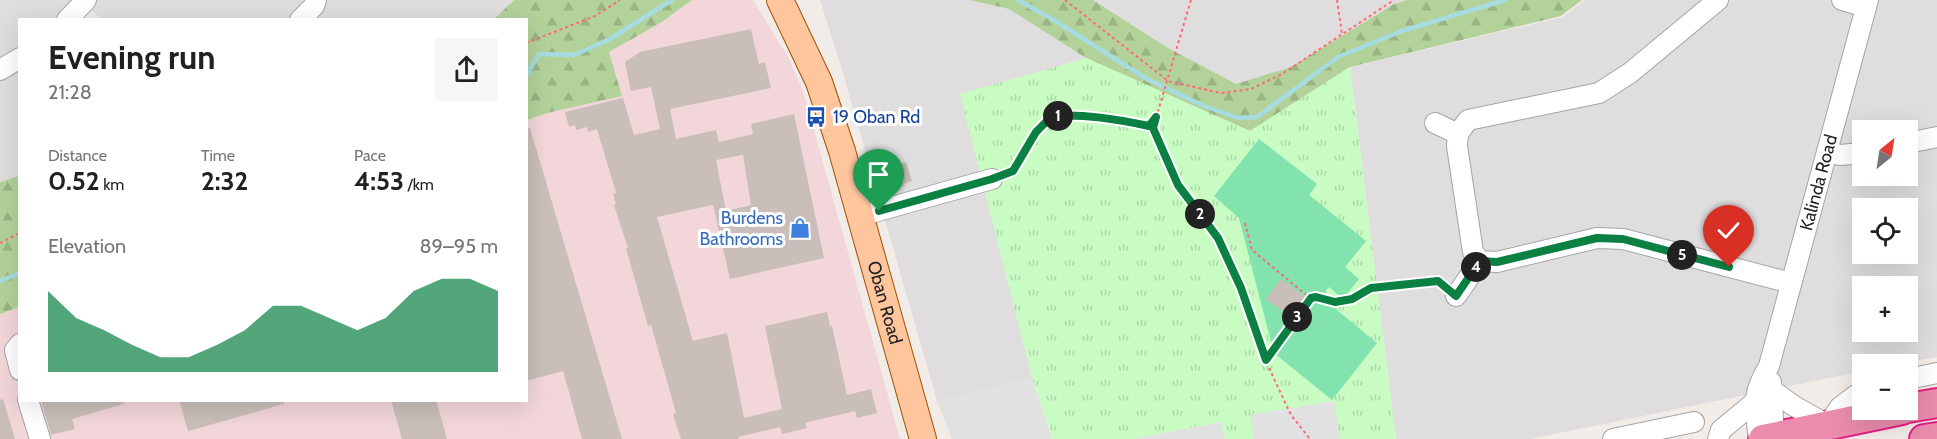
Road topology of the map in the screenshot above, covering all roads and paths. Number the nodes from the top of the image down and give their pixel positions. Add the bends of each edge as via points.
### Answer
1 (86, 0) edge
2 (316, 0) edge
3 (620, 0) edge
4 (780, 0) edge
5 (1065, 0) edge
6 (1191, 0) edge
7 (1337, 0) edge
8 (1394, 0) edge
9 (1718, 0) edge
10 (1842, 0) edge
11 (1867, 3) edge
12 (69, 18) edge
13 (302, 18) edge
14 (1342, 34) junction
15 (528, 42) edge
16 (18, 59) edge
17 (0, 70) edge
18 (1168, 81) junction
19 (1156, 117) junction
20 (1435, 123) dead end
21 (1458, 134) junction
22 (1937, 137) edge
23 (1918, 141) edge
24 (1827, 152) junction
25 (1852, 154) edge
26 (992, 179) joint
27 (860, 216) junction
28 (1245, 223) dead end
29 (18, 234) edge
30 (0, 243) edge
31 (1480, 261) junction
32 (1791, 283) junction
33 (1456, 296) joint
34 (1311, 298) junction
35 (18, 346) edge
36 (1266, 360) junction
37 (18, 362) edge
38 (1769, 366) junction
39 (1937, 373) edge
40 (1918, 377) edge
41 (1773, 391) junction
42 (1852, 398) edge
43 (29, 402) edge
44 (1755, 402) junction
45 (1937, 402) edge
46 (1918, 406) edge
47 (1853, 420) edge
48 (1694, 422) dead end
49 (1828, 425) junction
50 (1937, 437) edge
51 (1767, 438) edge
52 (40, 439) edge
53 (922, 439) edge
54 (1310, 439) edge
55 (1613, 439) edge
56 (1718, 439) edge
57 (1924, 439) edge

1 - 12 street
2 - 13 street
3 - 15 path via 595,16
4 - 27 main road, Oban Road via 819,82
5 - 18 path
6 - 18 path
7 - 14 path
8 - 14 path
9 - 21 street via 1630,73 1599,93 1468,120
10 - 11 street
11 - 24 street, Kalinda Road
14 - 18 path via 1282,74 1251,88 1221,93
16 - 17 street
18 - 19 path
19 - 26 path via 1149,126 1109,117 1052,116 1036,132 1013,171
19 - 36 path via 1153,128 1178,185 1218,238 1241,288
20 - 21 street
21 - 31 street via 1473,252
22 - 23 street
24 - 25 street
24 - 32 street, Kalinda Road
26 - 27 street
27 - 53 main road, Oban Road
28 - 34 path via 1252,250
29 - 30 path
31 - 32 street via 1497,262 1597,238 1623,239
31 - 33 street
32 - 38 street, Kalinda Road
33 - 34 path via 1438,281 1371,288 1352,299 1335,302
34 - 36 path
35 - 37 street
36 - 54 path via 1291,415
38 - 41 street, Kalinda Road
38 - 44 street, Kalinda Road via 1758,384
39 - 40 street
41 - 49 street
41 - 51 street, Kalinda Road
42 - 49 street via 1840,407
43 - 52 street
44 - 51 street, Kalinda Road
44 - 56 street via 1721,430
45 - 46 highway
47 - 49 highway
48 - 55 street
49 - 51 highway
50 - 57 highway

